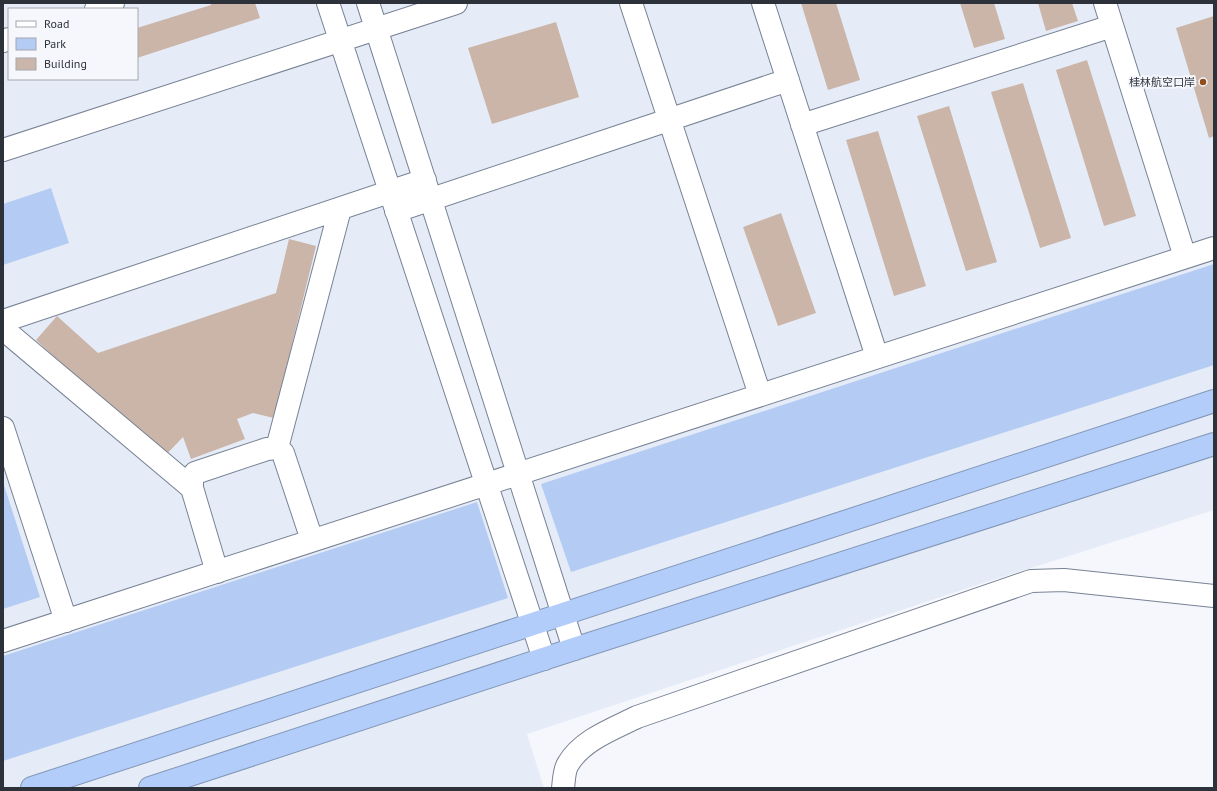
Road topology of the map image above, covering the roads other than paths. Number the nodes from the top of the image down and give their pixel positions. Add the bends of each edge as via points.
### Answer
1 (114, 3) edge
2 (328, 3) edge
3 (368, 3) edge
4 (456, 3) edge
5 (631, 3) edge
6 (763, 3) edge
7 (1105, 3) edge
8 (99, 8) edge
9 (1112, 26) junction
10 (376, 29) junction
11 (340, 40) junction
12 (788, 80) junction
13 (670, 120) junction
14 (802, 125) junction
15 (3, 150) edge
16 (428, 190) junction
17 (393, 201) junction
18 (340, 209) junction
19 (1214, 248) edge
20 (1185, 257) junction
21 (3, 321) edge
22 (3, 329) edge
23 (877, 357) junction
24 (760, 395) junction
25 (1214, 401) edge
26 (3, 428) edge
27 (1214, 444) edge
28 (277, 448) junction
29 (518, 474) junction
30 (486, 484) junction
31 (192, 488) junction
32 (312, 540) junction
33 (217, 572) junction
34 (1214, 596) edge
35 (563, 614) junction
36 (66, 621) junction
37 (532, 624) junction
38 (3, 641) edge
39 (574, 649) junction
40 (544, 659) junction
41 (32, 788) edge
42 (150, 788) edge
43 (563, 788) edge

1 - 8 street
2 - 11 street
3 - 10 street
4 - 10 street
5 - 13 street
6 - 12 street
7 - 9 street
9 - 14 street
9 - 20 street
10 - 11 street
10 - 16 street
11 - 15 street
11 - 17 street
12 - 13 street
12 - 14 street
13 - 16 street
13 - 24 street
14 - 23 street
16 - 17 street
16 - 29 street
17 - 18 street
17 - 30 street
18 - 21 street
18 - 28 street
19 - 20 street
20 - 23 street
22 - 31 street
23 - 24 street
24 - 29 street
25 - 35 highway
26 - 36 street
27 - 39 highway
28 - 31 street via 195,473 192,477
28 - 32 street via 284,456
29 - 30 street
29 - 35 street
30 - 32 street
30 - 37 street
31 - 33 street
32 - 33 street
33 - 36 street
34 - 43 street via 1064,580 1031,581 636,717 602,734 582,748 567,764
35 - 37 highway
35 - 39 street
36 - 38 street
37 - 40 street
37 - 41 highway
39 - 40 highway
40 - 42 highway

